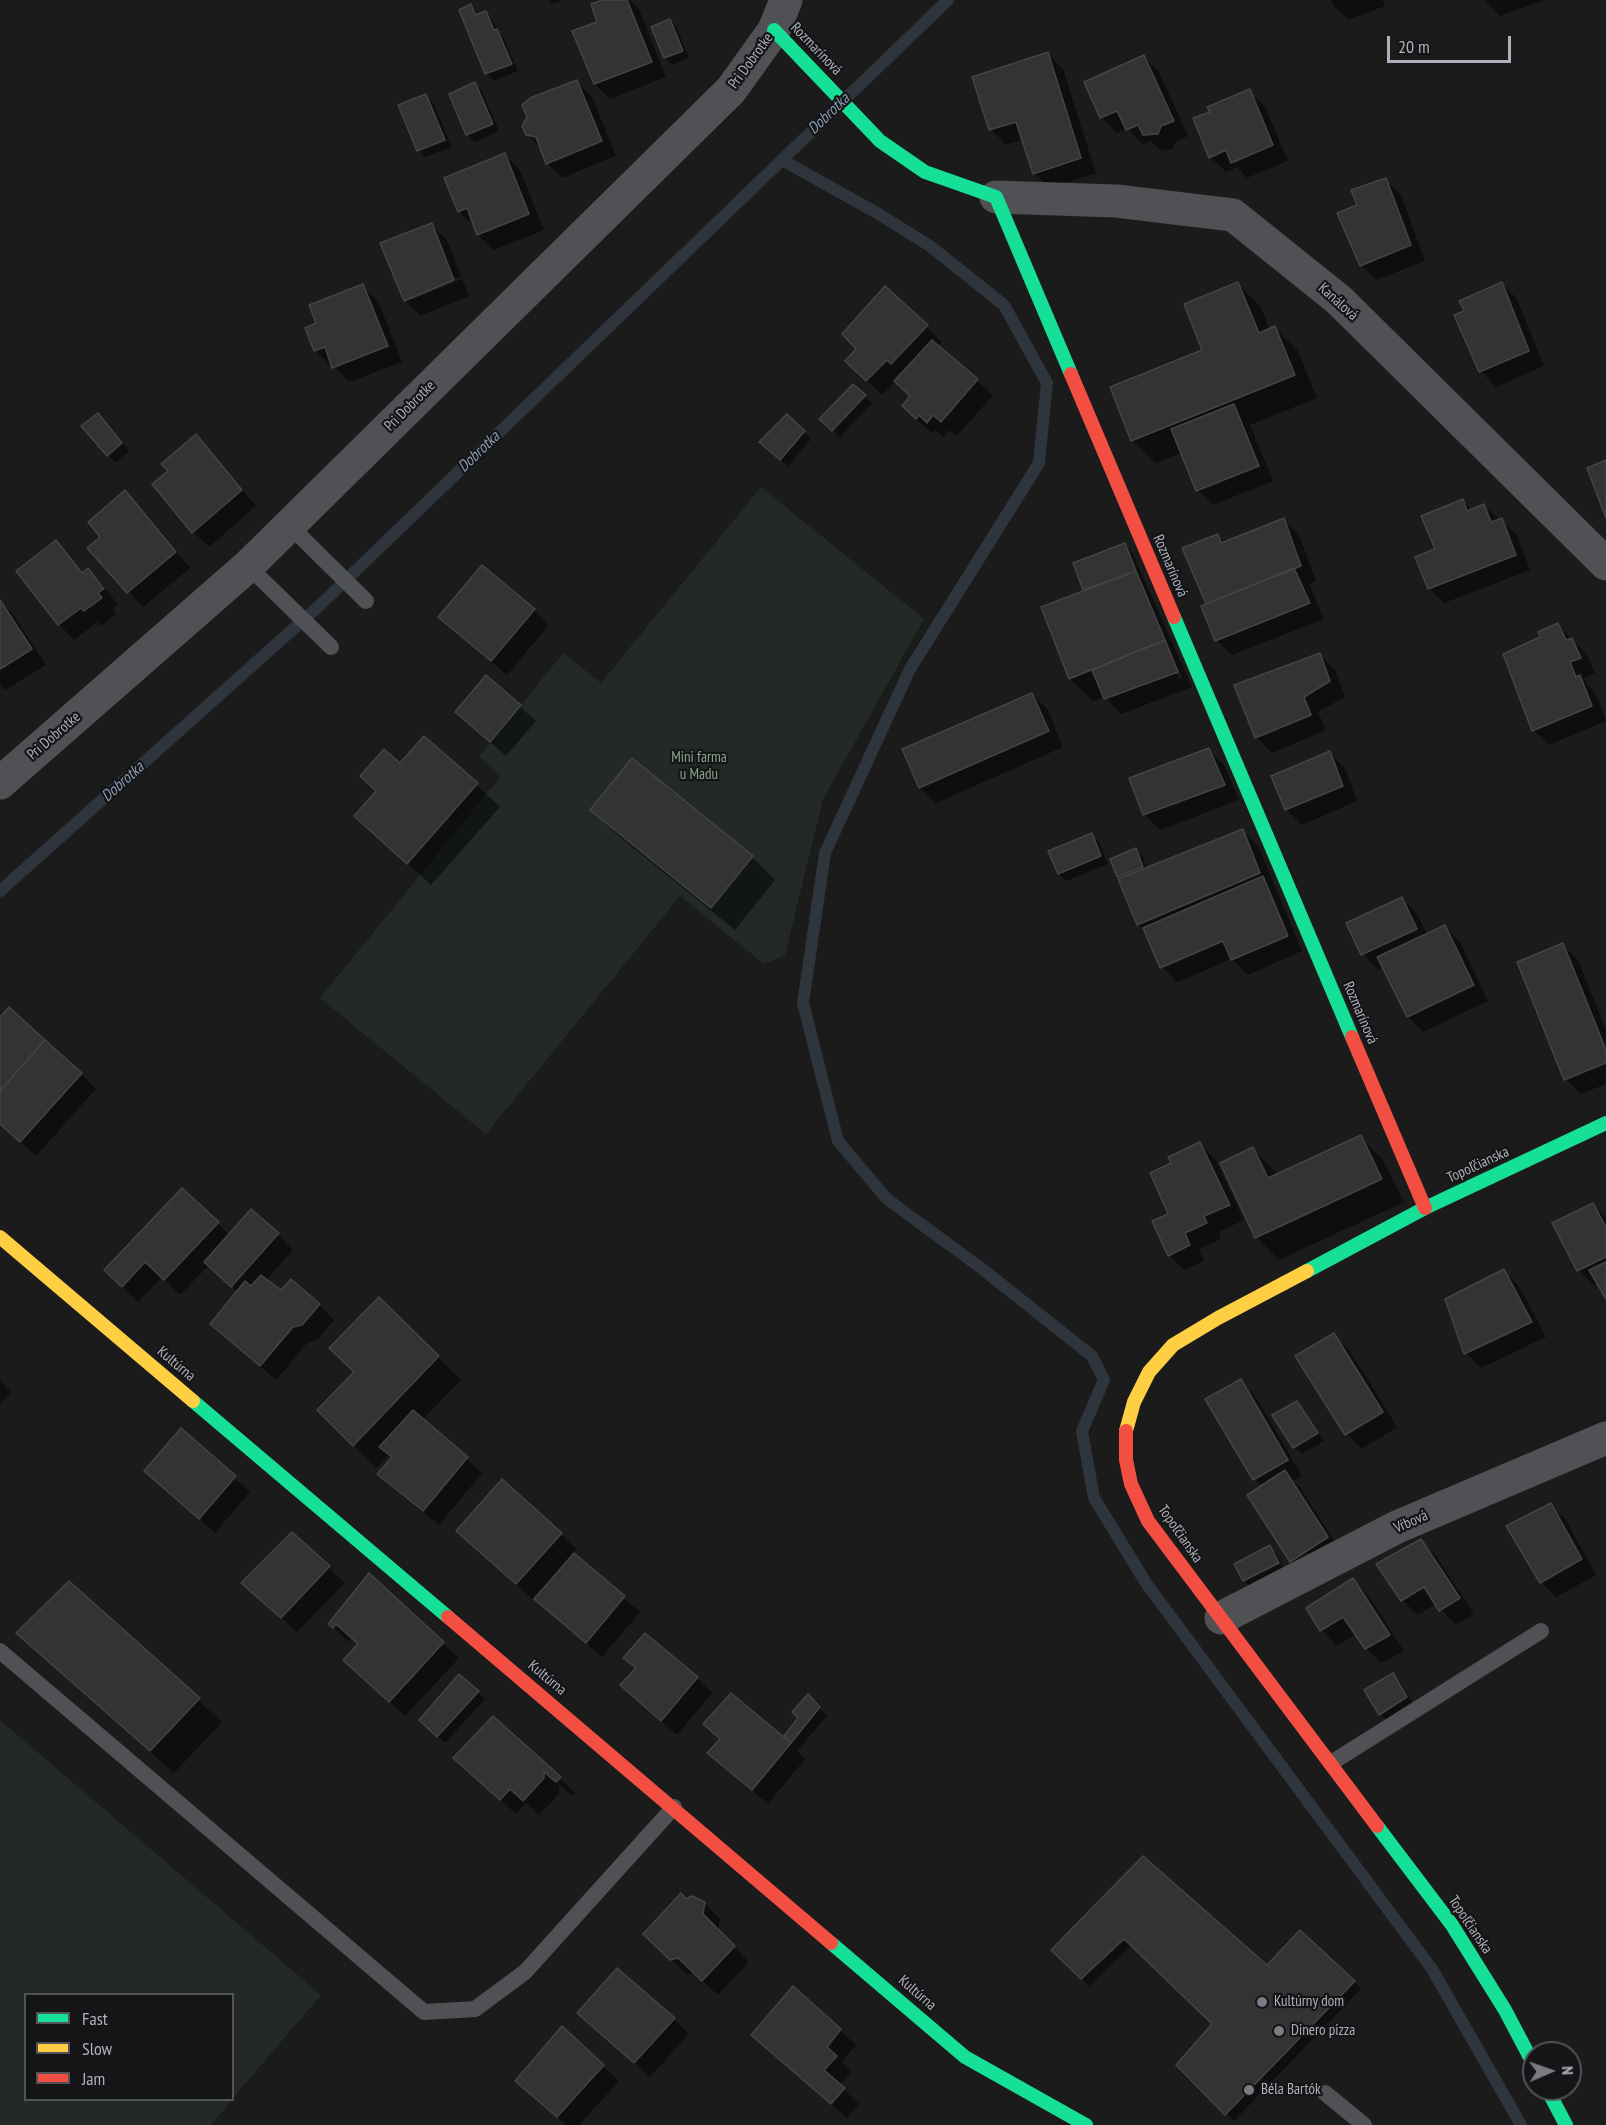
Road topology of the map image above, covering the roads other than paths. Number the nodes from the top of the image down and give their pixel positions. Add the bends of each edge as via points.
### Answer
1 (786, 0) edge
2 (774, 30) junction
3 (996, 197) junction
4 (289, 525) junction
5 (1606, 564) edge
6 (248, 566) junction
7 (366, 601) dead end
8 (331, 647) dead end
9 (0, 783) edge
10 (1606, 1123) edge
11 (1425, 1208) junction
12 (0, 1236) edge
13 (1606, 1438) edge
14 (1221, 1618) junction
15 (1541, 1631) dead end
16 (0, 1651) edge
17 (1331, 1763) junction
18 (674, 1807) junction
19 (1522, 2043) edge
20 (1325, 2093) dead end
21 (1553, 2101) edge
22 (1086, 2125) edge
23 (1364, 2125) edge
24 (1566, 2125) edge

1 - 2 street, Pri Dobrotke
2 - 3 street, Rozmarínová via 880,141 925,172
2 - 4 street, Pri Dobrotke via 731,90
3 - 5 street, Kanálová via 1116,201 1233,216 1339,300
3 - 11 street, Rozmarínová
4 - 6 street, Pri Dobrotke
4 - 7 lane
6 - 8 lane
6 - 9 street, Pri Dobrotke
10 - 11 street, Topoľčianska
11 - 14 street, Topoľčianska via 1173,1345 1149,1372 1134,1402 1126,1430 1131,1484 1148,1521
12 - 18 street, Kultúrna
13 - 14 street, Vŕbová via 1397,1527
14 - 17 street, Topoľčianska
15 - 17 lane
16 - 18 lane via 424,2012 475,2009 525,1972
17 - 19 street, Topoľčianska via 1452,1925
18 - 22 street, Kultúrna via 965,2057
20 - 23 lane
21 - 24 street

